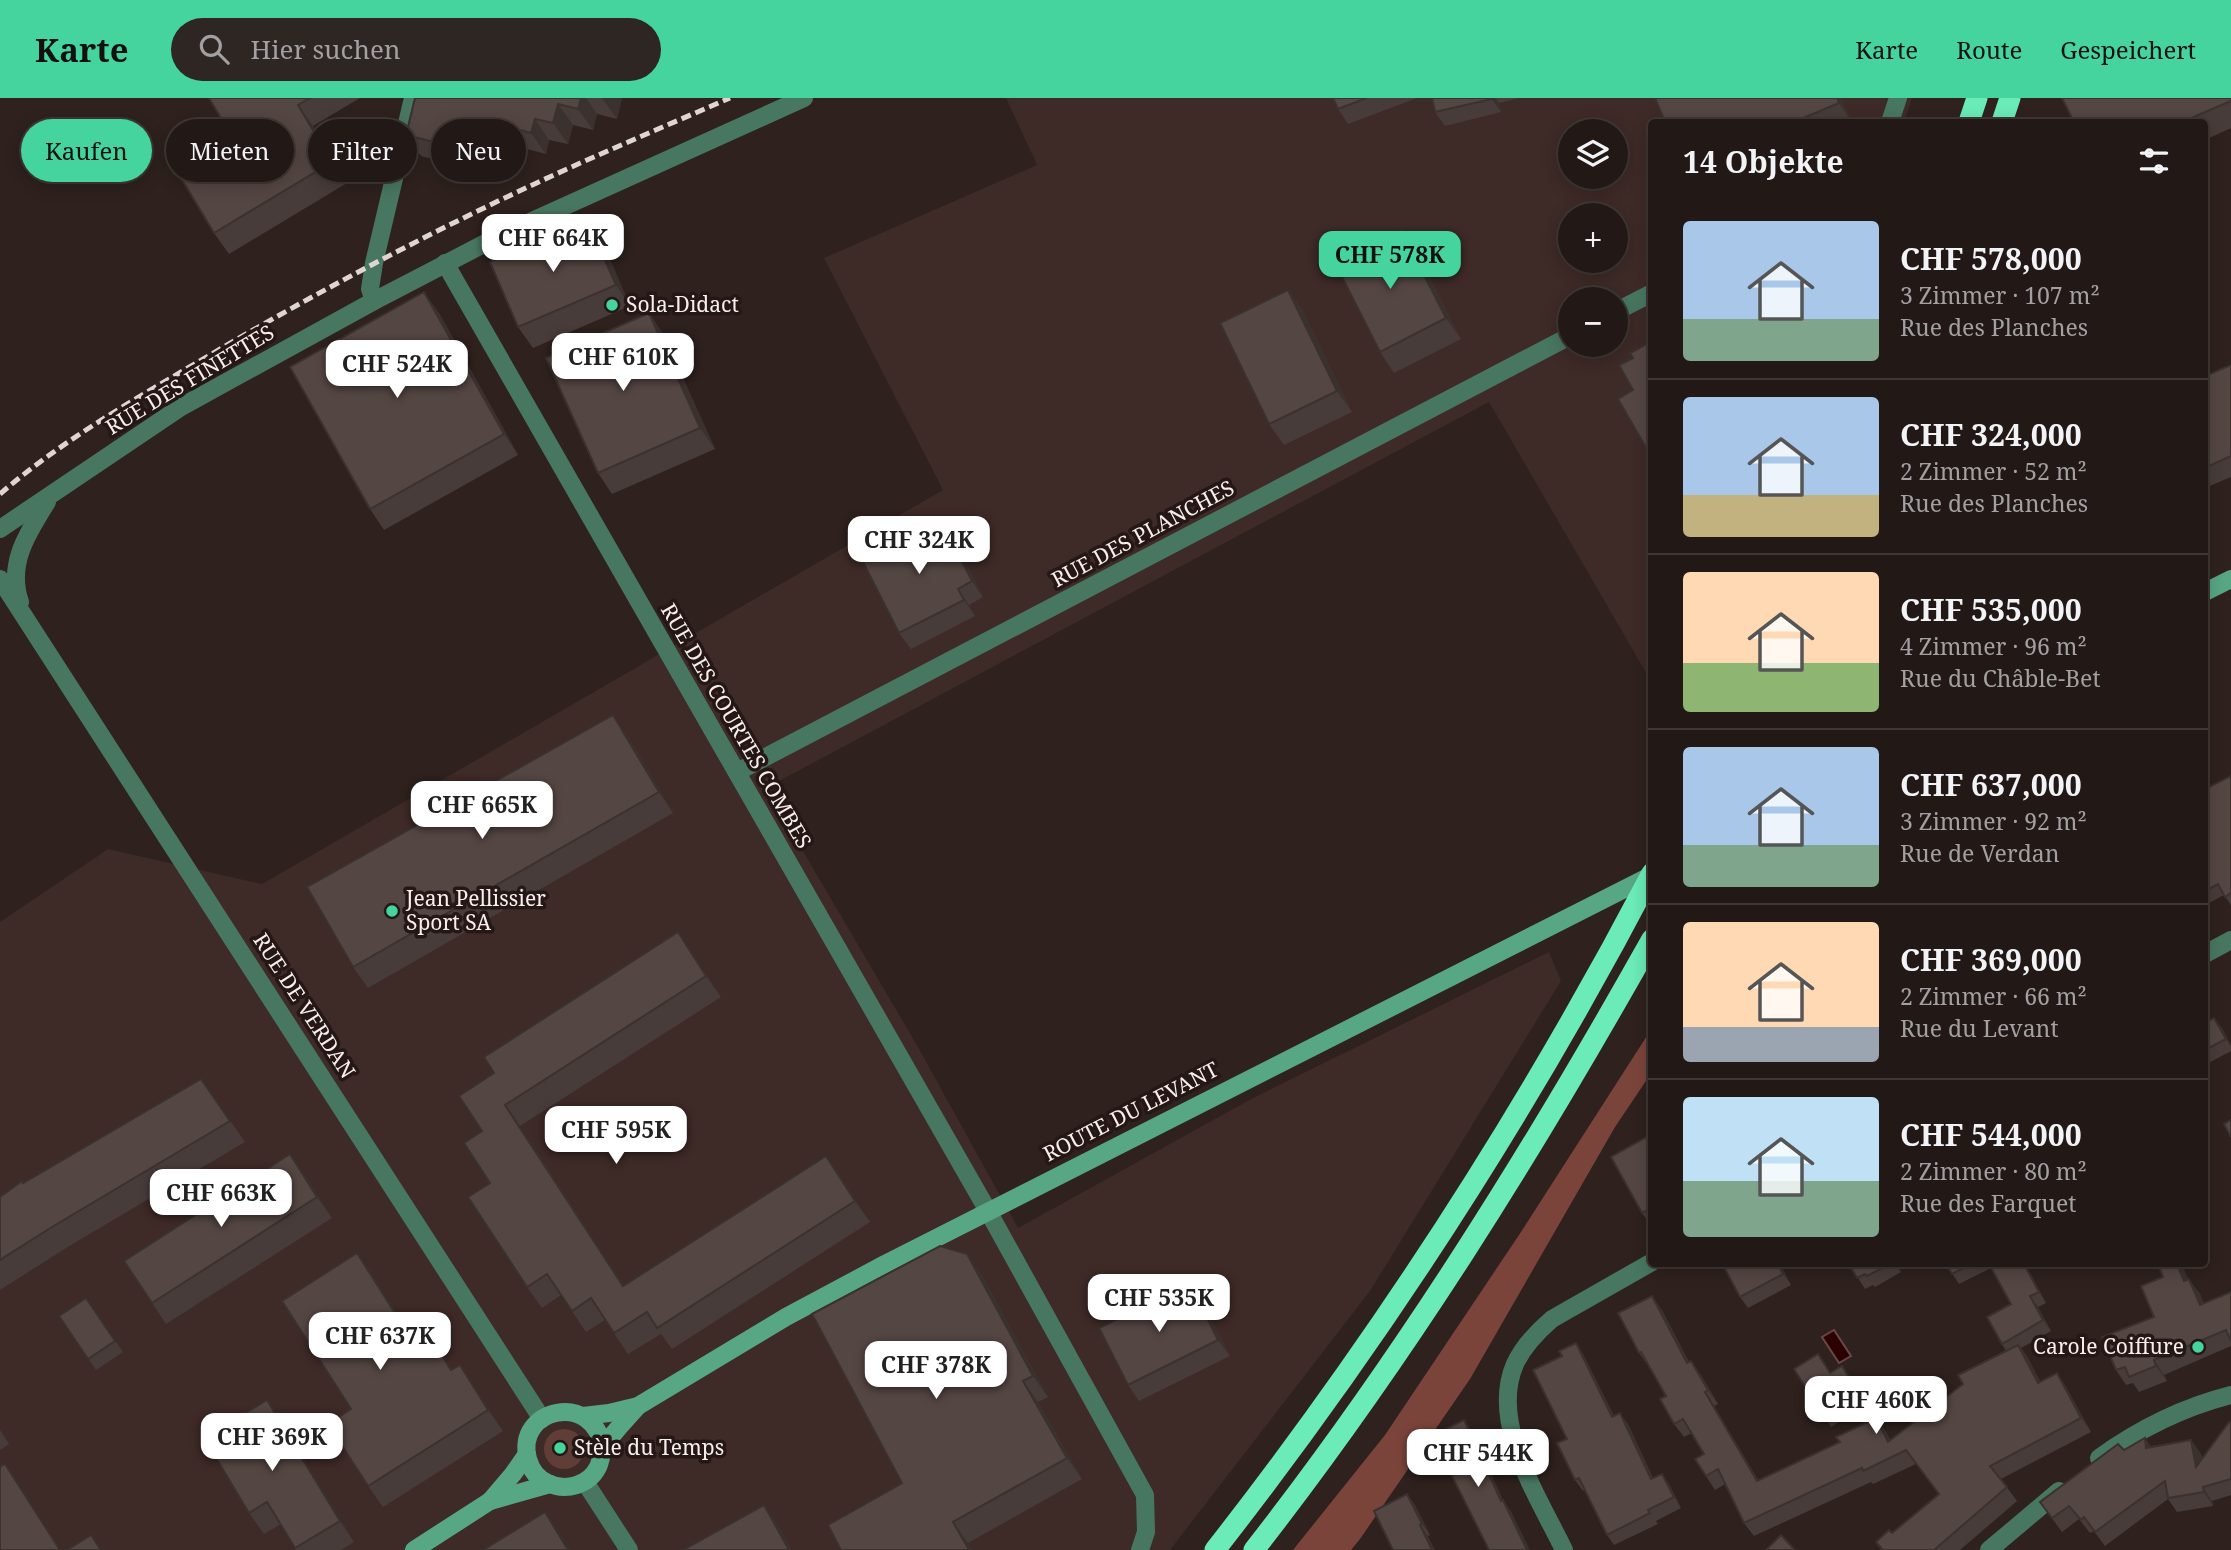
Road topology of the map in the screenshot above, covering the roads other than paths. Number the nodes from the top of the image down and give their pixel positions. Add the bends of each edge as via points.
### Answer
1 (413, 98) edge
2 (804, 98) edge
3 (1898, 98) edge
4 (1977, 98) edge
5 (2010, 98) edge
6 (1891, 119) edge
7 (1970, 119) edge
8 (2003, 119) edge
9 (445, 263) junction
10 (1648, 295) edge
11 (374, 301) junction
12 (1628, 305) edge
13 (1558, 342) edge
14 (51, 494) junction
15 (0, 529) edge
16 (0, 579) edge
17 (2231, 579) edge
18 (2208, 590) edge
19 (26, 619) junction
20 (737, 772) junction
21 (1648, 876) edge
22 (1648, 881) edge
23 (2231, 940) edge
24 (1648, 946) edge
25 (2208, 952) edge
26 (988, 1211) junction
27 (1648, 1264) edge
28 (2231, 1395) edge
29 (638, 1406) junction
30 (583, 1416) junction
31 (542, 1419) junction
32 (603, 1450) junction
33 (527, 1454) junction
34 (585, 1482) junction
35 (550, 1484) junction
36 (490, 1501) junction
37 (414, 1550) edge
38 (629, 1550) edge
39 (1140, 1550) edge
40 (1215, 1550) edge
41 (1254, 1550) edge
42 (1564, 1550) edge
43 (1989, 1550) edge

1 - 11 street via 374,263 370,289
2 - 9 street, RUE DES FINETTES
3 - 6 street
4 - 7 highway
5 - 8 highway
9 - 11 street, RUE DES FINETTES
9 - 20 street, RUE DES COURTES COMBES
10 - 12 street
11 - 14 street, RUE DES FINETTES via 181,407
13 - 20 street, RUE DES PLANCHES
14 - 15 street, RUE DES FINETTES
14 - 19 street, RUE DE VERDAN via 19,551 16,566 16,588
16 - 19 street, RUE DE VERDAN
17 - 18 street
19 - 31 street, RUE DE VERDAN
20 - 26 street, RUE DES COURTES COMBES
21 - 26 street, ROUTE DU LEVANT
22 - 40 highway via 1563,1033 1459,1203 1351,1365
23 - 25 street
24 - 41 highway via 1489,1215 1346,1426
26 - 29 street, ROUTE DU LEVANT via 786,1317
26 - 39 street, RUE DES COURTES COMBES via 1145,1495 1146,1532
27 - 42 street via 1552,1319 1516,1363 1509,1381 1508,1419 1513,1437
28 - 43 street via 2156,1423 2108,1452
29 - 30 street, ROUTE DU LEVANT
29 - 32 street, ROUTE DU LEVANT
30 - 31 street via 566,1412
30 - 32 street via 597,1431
31 - 33 street via 530,1434
32 - 34 street via 598,1468
33 - 35 street via 535,1474
33 - 36 street
34 - 35 street via 567,1488
34 - 38 street
35 - 36 street
36 - 37 street

